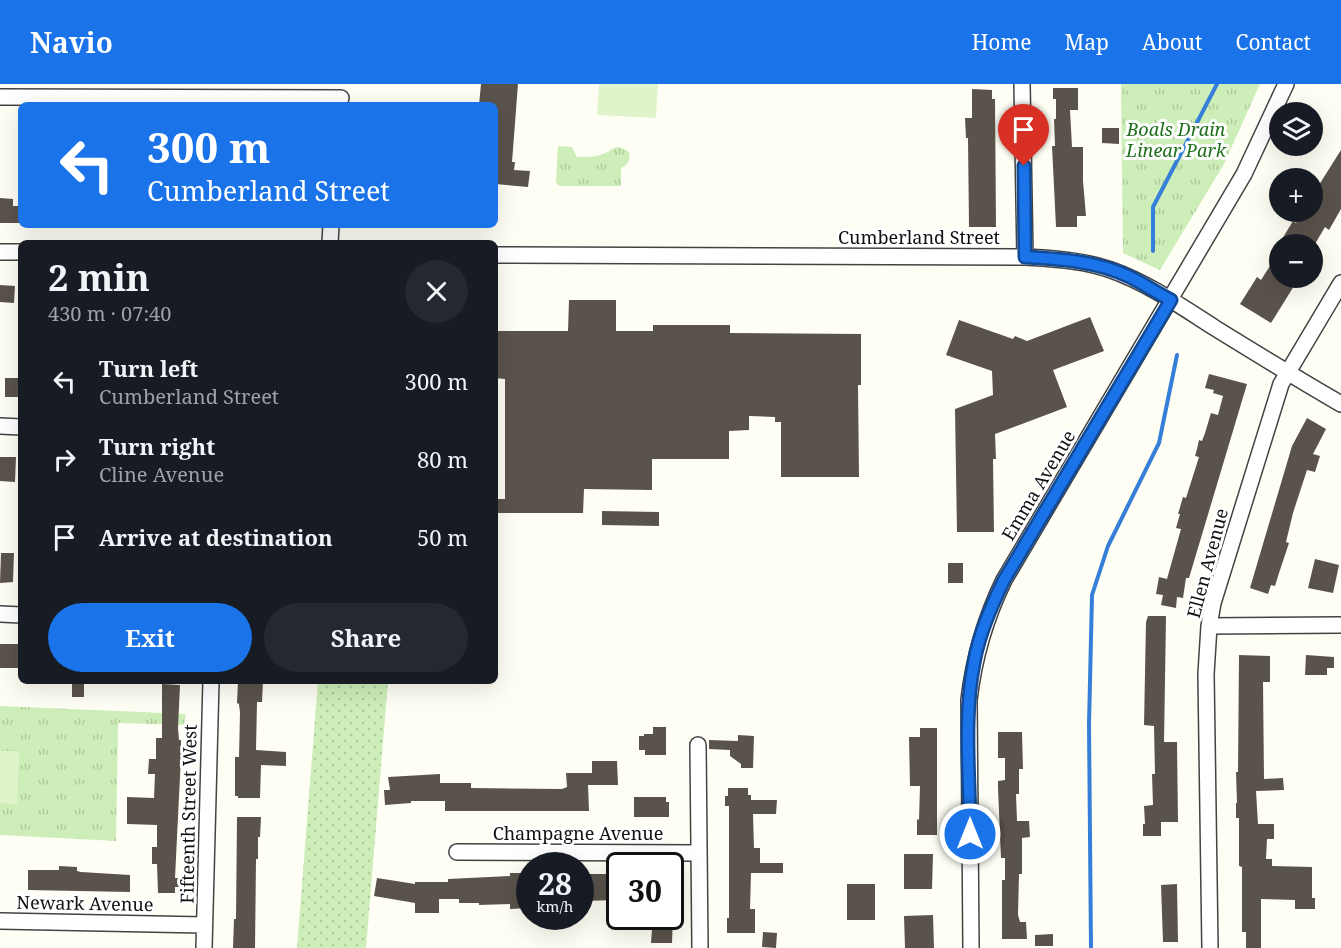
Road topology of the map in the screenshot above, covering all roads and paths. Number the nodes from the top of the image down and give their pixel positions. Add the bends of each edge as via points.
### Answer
1 (1022, 84) edge
2 (1286, 84) edge
3 (341, 96) edge
4 (0, 97) edge
5 (0, 252) edge
6 (18, 252) edge
7 (498, 255) edge
8 (1025, 257) junction
9 (1341, 283) edge
10 (1171, 300) junction
11 (1287, 373) junction
12 (1341, 404) edge
13 (0, 426) edge
14 (18, 427) edge
15 (0, 614) edge
16 (18, 615) edge
17 (1341, 625) edge
18 (1209, 626) junction
19 (211, 684) edge
20 (698, 745) dead end
21 (456, 852) dead end
22 (699, 853) junction
23 (0, 921) edge
24 (204, 925) junction
25 (204, 948) edge
26 (700, 948) edge
27 (971, 948) edge
28 (1210, 948) edge

1 - 8 street
2 - 10 street, Emma Avenue via 1244,174
3 - 4 street
5 - 6 street
7 - 8 street, Cumberland Street
8 - 10 street, Cumberland Street via 1067,260 1108,269
9 - 11 street, Ellen Avenue
10 - 11 street, Cumberland Street
10 - 27 street, Emma Avenue via 1004,580 984,624 969,700
11 - 12 street, Cumberland Street
11 - 18 street, Ellen Avenue
13 - 14 street
15 - 16 street
17 - 18 street
18 - 28 street, Ellen Avenue via 1206,674
19 - 24 street, Fifteenth Street West
20 - 22 street
21 - 22 street, Champagne Avenue
22 - 26 street
23 - 24 street, Newark Avenue
24 - 25 street, Fifteenth Street West

